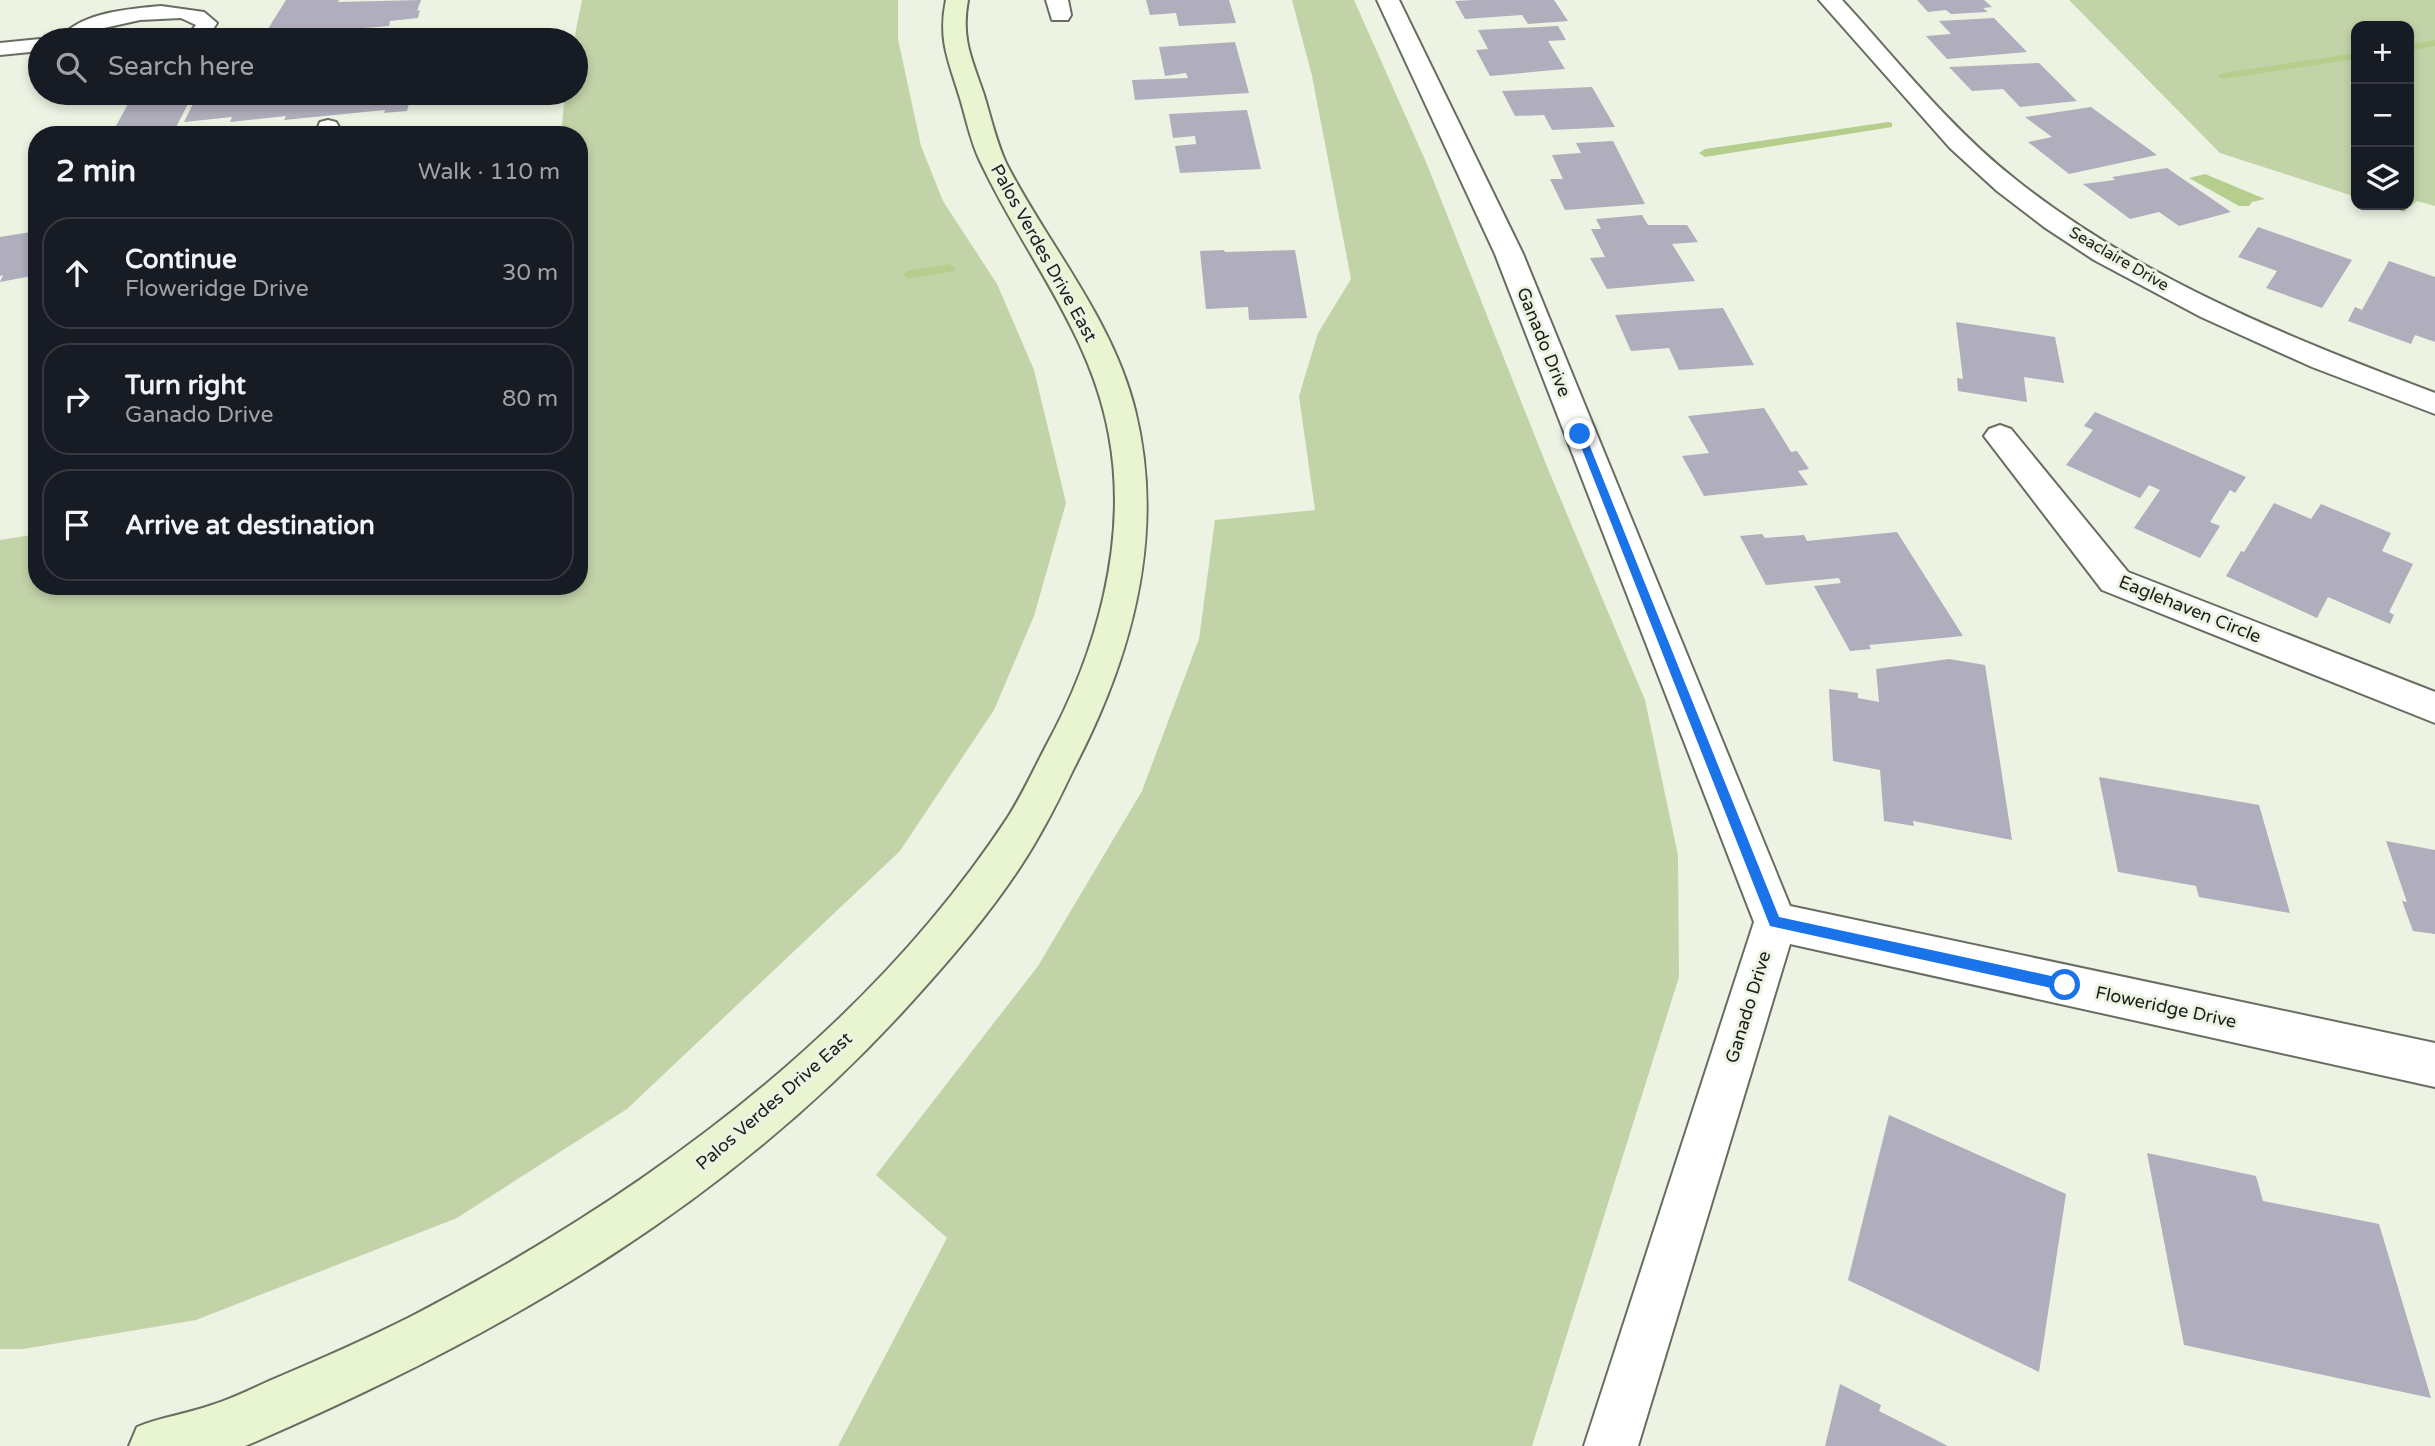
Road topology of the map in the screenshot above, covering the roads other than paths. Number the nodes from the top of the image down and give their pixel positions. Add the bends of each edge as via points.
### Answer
1 (957, 0) edge
2 (1388, 0) edge
3 (1830, 0) edge
4 (85, 28) edge
5 (205, 28) edge
6 (28, 46) edge
7 (0, 49) edge
8 (2435, 404) edge
9 (2000, 436) dead end
10 (2435, 708) edge
11 (1775, 922) junction
12 (2435, 1065) edge
13 (156, 1446) edge
14 (1612, 1446) edge

1 - 13 street, Palos Verdes Drive East via 952,34 991,159 1070,293 1108,374 1125,437 1132,506 1125,583 1103,667 1063,758 1006,854 928,956 826,1061 702,1164 557,1264 391,1356 210,1433
2 - 11 street, Ganado Drive via 1509,254
3 - 8 street, Seaclaire Drive via 1945,130 2006,185 2084,242 2193,302
4 - 5 lane via 101,19 156,6 193,9 203,15
6 - 7 lane
9 - 10 street, Eaglehaven Circle via 2115,581
11 - 12 street, Floweridge Drive
11 - 14 street, Ganado Drive

